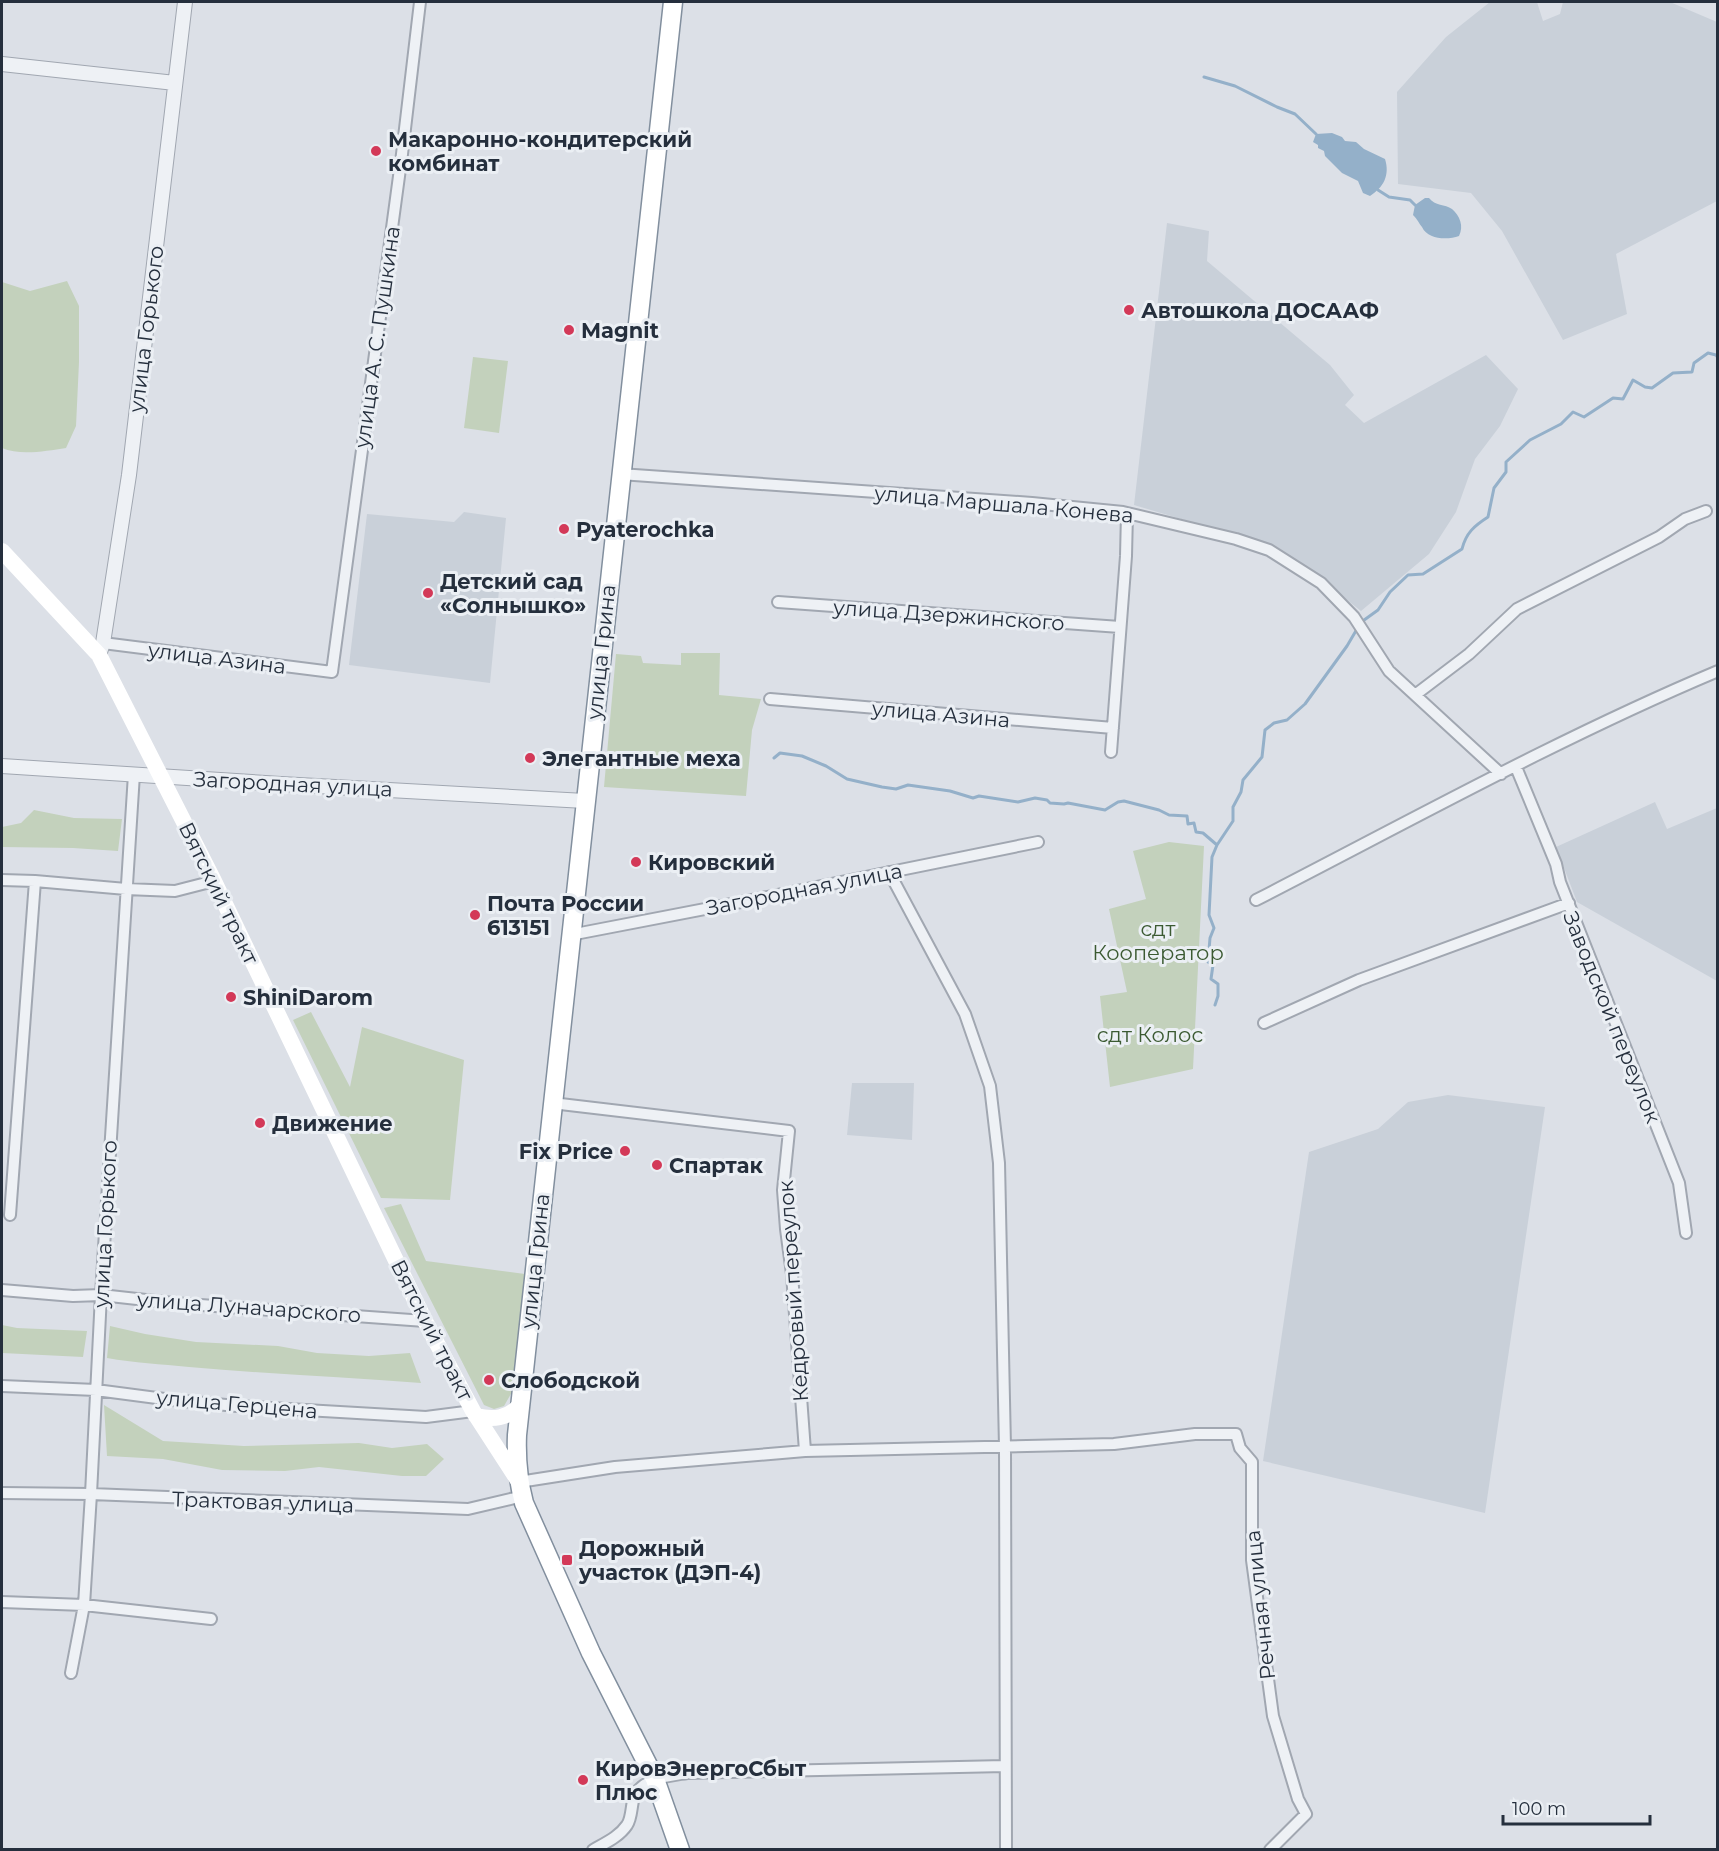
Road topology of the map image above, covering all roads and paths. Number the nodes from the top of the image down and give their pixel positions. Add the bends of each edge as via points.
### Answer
1 (185, 2) edge
2 (420, 2) edge
3 (673, 2) edge
4 (2, 64) edge
5 (175, 83) junction
6 (620, 474) junction
7 (1706, 511) dead end
8 (1127, 513) junction
9 (2, 551) edge
10 (778, 602) dead end
11 (1120, 627) junction
12 (101, 649) junction
13 (1718, 671) edge
14 (332, 672) joint
15 (1415, 695) junction
16 (770, 699) dead end
17 (1113, 728) junction
18 (1111, 752) dead end
19 (2, 766) edge
20 (1516, 767) junction
21 (135, 774) junction
22 (1501, 774) junction
23 (162, 777) junction
24 (585, 801) junction
25 (1038, 842) dead end
26 (889, 872) junction
27 (2, 880) edge
28 (35, 881) junction
29 (214, 881) junction
30 (126, 889) junction
31 (1256, 900) dead end
32 (1569, 903) junction
33 (570, 935) junction
34 (1264, 1023) dead end
35 (552, 1103) junction
36 (10, 1215) dead end
37 (1686, 1233) dead end
38 (2, 1290) edge
39 (101, 1294) junction
40 (425, 1321) junction
41 (2, 1386) edge
42 (96, 1390) junction
43 (520, 1405) junction
44 (475, 1413) junction
45 (1005, 1447) junction
46 (805, 1451) junction
47 (521, 1489) junction
48 (2, 1493) edge
49 (91, 1494) junction
50 (2, 1602) edge
51 (84, 1605) junction
52 (211, 1619) dead end
53 (71, 1673) dead end
54 (1005, 1766) junction
55 (655, 1779) junction
56 (593, 1850) edge
57 (680, 1850) edge
58 (1006, 1850) edge
59 (1270, 1850) edge

1 - 5 street, улица Горького
2 - 14 street, улица А. С. Пушкина
3 - 6 highway, улица Грина
4 - 5 street
5 - 12 street, улица Горького via 129,475
6 - 8 street, улица Маршала Конева
6 - 24 highway, улица Грина
7 - 15 street via 1517,609 1469,654
8 - 11 street
8 - 15 street, улица Маршала Конева via 1269,550 1321,583 1359,625 1389,671
9 - 12 main road, Вятский тракт
10 - 11 street, улица Дзержинского
11 - 17 street
12 - 14 street, улица Азина
12 - 23 main road, Вятский тракт
13 - 20 street
15 - 22 street, улица Маршала Конева
16 - 17 street, улица Азина
17 - 18 street
19 - 21 street, Загородная улица
20 - 22 street
20 - 32 street
21 - 23 street, Загородная улица
21 - 30 street, улица Горького
22 - 31 street
23 - 24 street, Загородная улица
23 - 29 main road, Вятский тракт
24 - 33 highway, улица Грина
25 - 26 street, Загородная улица
26 - 33 street, Загородная улица
26 - 45 street via 965,1014 990,1086 999,1163
27 - 28 street
28 - 30 street
28 - 36 street
29 - 30 street via 175,891
29 - 40 main road, Вятский тракт
30 - 39 street, улица Горького
32 - 34 street, Заводской переулок via 1359,980
32 - 37 street, Заводской переулок via 1679,1183
33 - 35 highway, улица Грина
35 - 43 highway, улица Грина
35 - 46 street, Кедровый переулок via 789,1131 783,1190
38 - 39 street, улица Луначарского via 73,1296
39 - 40 street, улица Луначарского
39 - 42 street, улица Горького
40 - 44 main road, Вятский тракт
41 - 42 street, улица Герцена
42 - 44 street, улица Герцена via 237,1406 426,1417
42 - 49 street, улица Горького
43 - 44 main road via 501,1418 485,1418
43 - 47 highway, улица Грина via 517,1435
44 - 47 main road, Вятский тракт
45 - 46 street
45 - 54 street
45 - 59 street, Речная улица via 1114,1444 1195,1434 1236,1434 1240,1448 1252,1462 1252,1560 1273,1716 1306,1814
46 - 47 street via 615,1467
47 - 49 street, Трактовая улица via 468,1509
47 - 55 highway via 591,1653
48 - 49 street, Трактовая улица
49 - 51 street, улица Горького
50 - 51 street
51 - 52 street
51 - 53 street, улица Горького
54 - 55 street via 687,1773
54 - 58 street
55 - 56 street via 640,1787 634,1796 628,1824
55 - 57 highway

